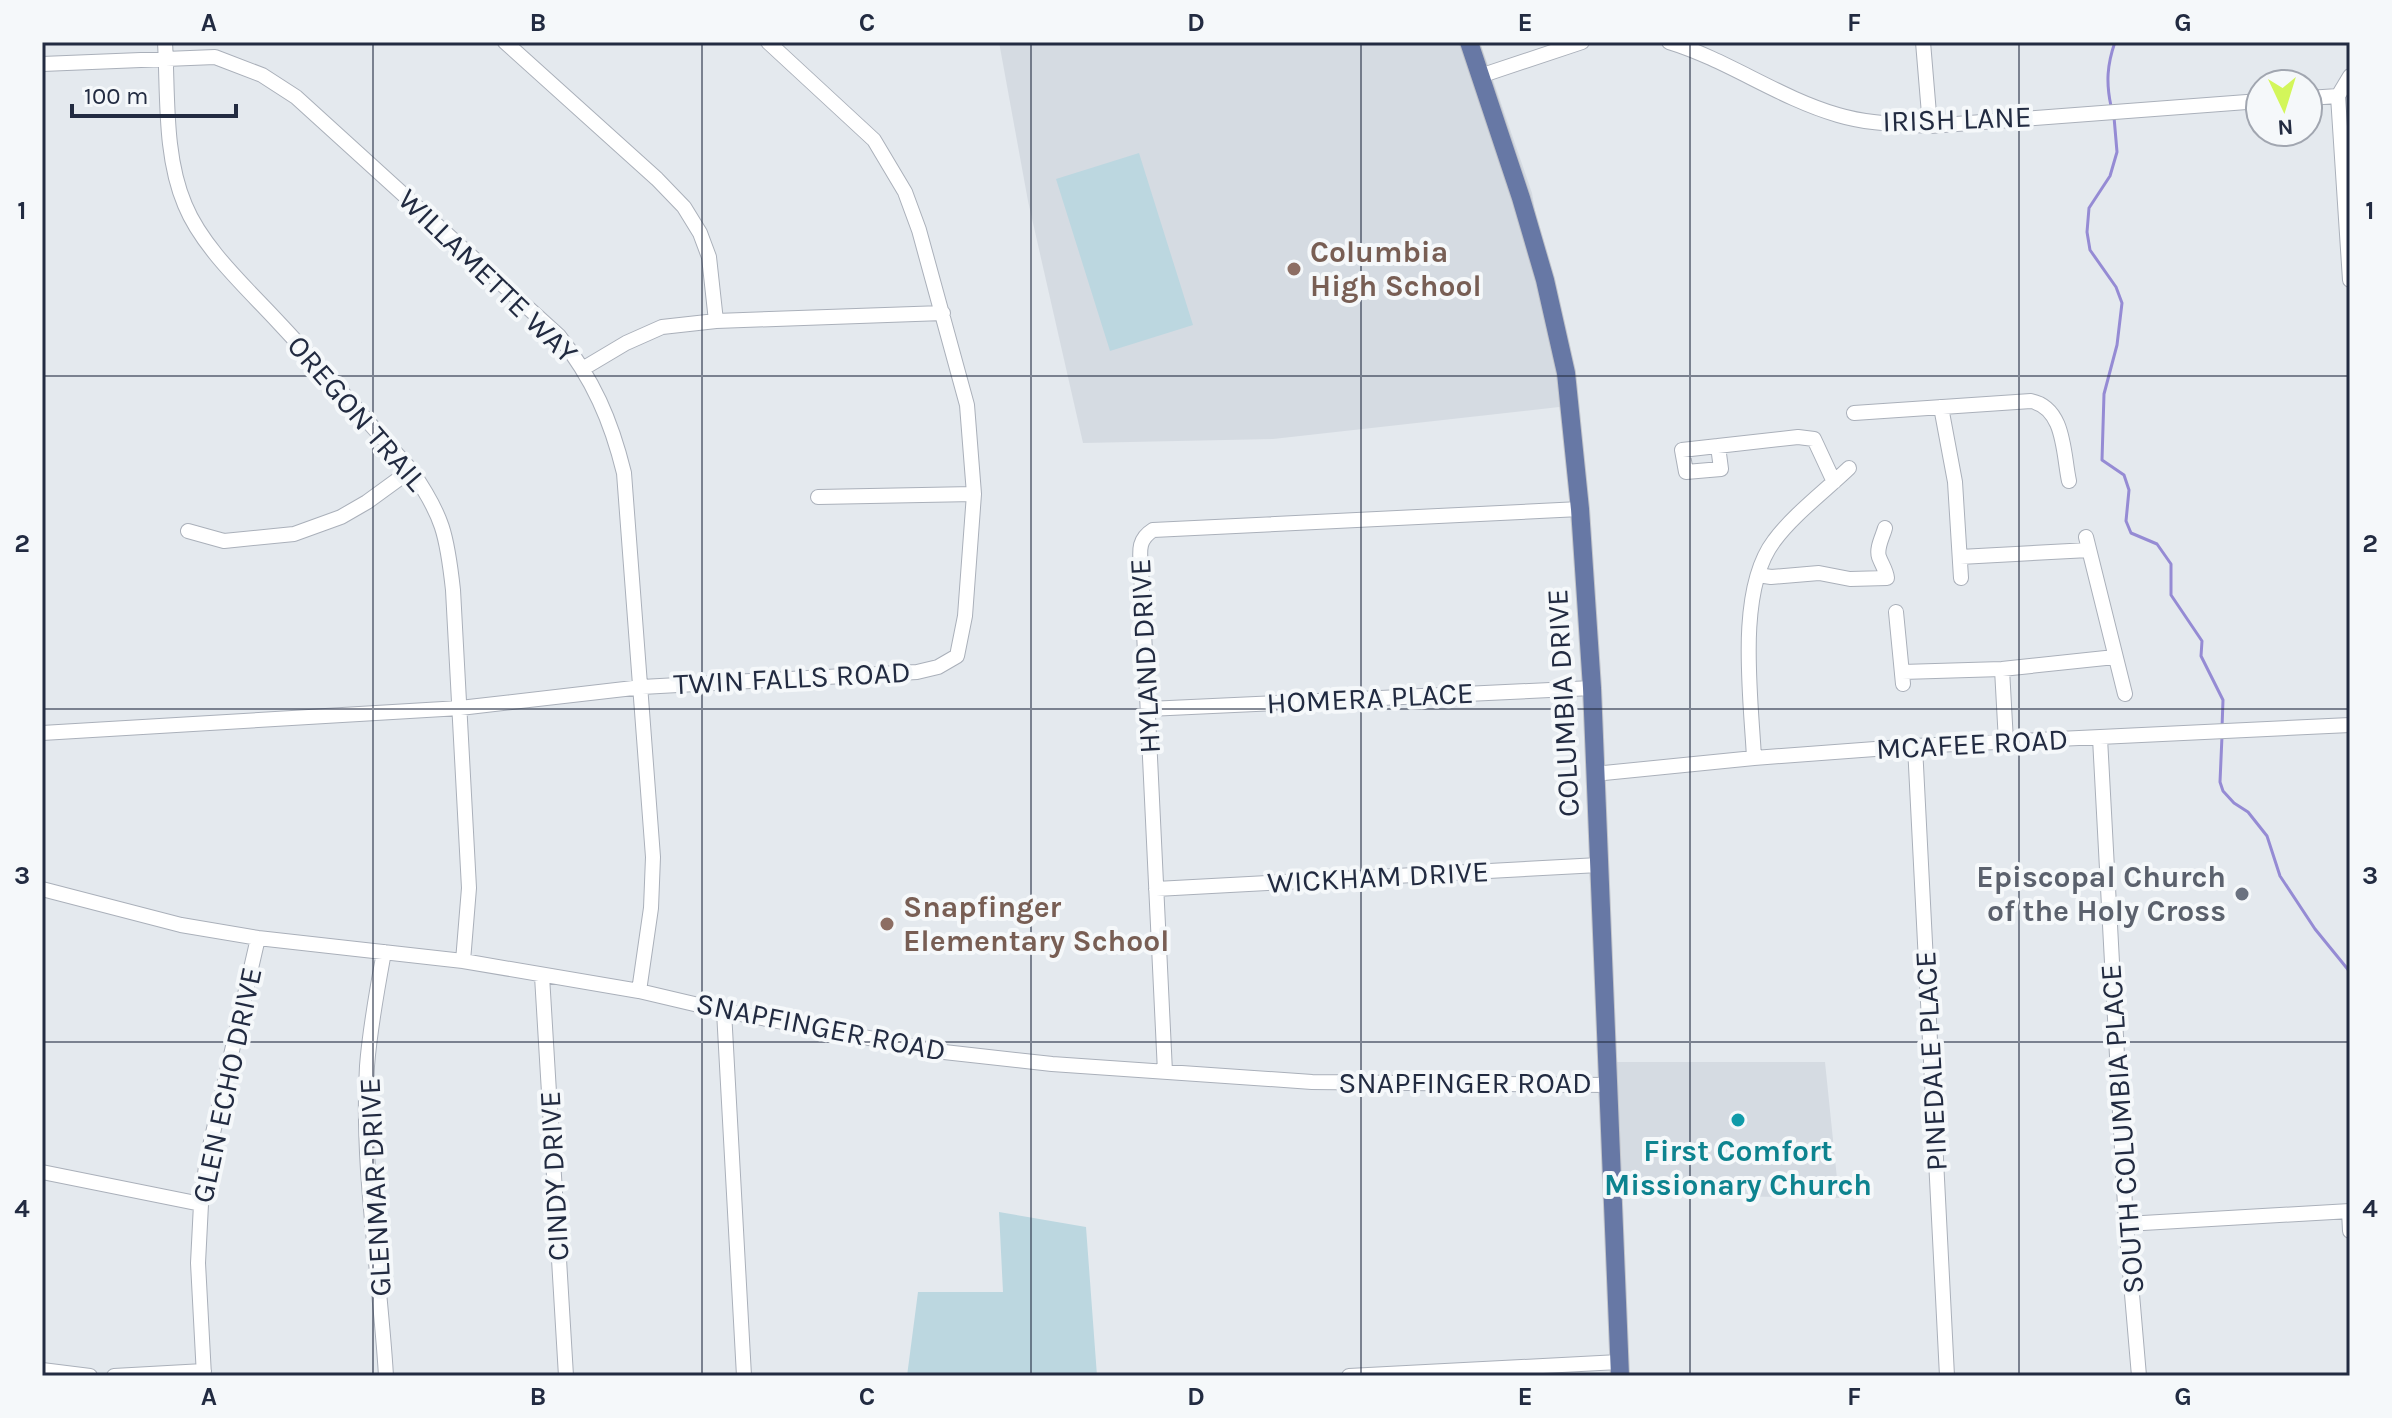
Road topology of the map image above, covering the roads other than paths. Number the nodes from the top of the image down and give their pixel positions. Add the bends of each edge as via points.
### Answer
1 (505, 42) edge
2 (768, 42) edge
3 (1469, 42) edge
4 (1582, 42) edge
5 (1669, 42) edge
6 (1923, 42) edge
7 (166, 49) edge
8 (42, 64) edge
9 (1480, 76) junction
10 (2350, 76) edge
11 (2338, 96) junction
12 (2324, 97) edge
13 (2244, 102) edge
14 (1930, 126) junction
15 (2350, 280) edge
16 (943, 313) junction
17 (716, 321) junction
18 (584, 368) junction
19 (1941, 407) junction
20 (1854, 413) dead end
21 (1718, 446) dead end
22 (1849, 468) dead end
23 (411, 470) junction
24 (2069, 481) dead end
25 (1834, 482) junction
26 (974, 494) junction
27 (818, 497) dead end
28 (1580, 509) junction
29 (1885, 528) dead end
30 (188, 531) dead end
31 (1960, 557) junction
32 (1758, 575) junction
33 (1961, 578) dead end
34 (1896, 612) dead end
35 (2115, 657) junction
36 (2002, 669) junction
37 (642, 687) junction
38 (1592, 688) junction
39 (2125, 694) dead end
40 (460, 708) junction
41 (1148, 709) junction
42 (2350, 725) edge
43 (42, 733) edge
44 (2100, 738) junction
45 (2006, 742) junction
46 (1915, 746) junction
47 (1754, 758) junction
48 (1594, 774) junction
49 (1599, 865) junction
50 (42, 889) edge
51 (1156, 889) junction
52 (258, 938) junction
53 (384, 952) junction
54 (463, 961) junction
55 (542, 976) junction
56 (639, 991) junction
57 (724, 1011) junction
58 (1165, 1072) junction
59 (1609, 1085) junction
60 (42, 1172) edge
61 (201, 1204) junction
62 (2349, 1211) edge
63 (2126, 1224) junction
64 (2350, 1231) edge
65 (1620, 1369) edge
66 (42, 1370) edge
67 (204, 1373) edge
68 (90, 1376) edge
69 (114, 1376) edge
70 (386, 1376) edge
71 (566, 1376) edge
72 (744, 1376) edge
73 (1349, 1376) edge
74 (1947, 1376) edge
75 (2139, 1376) edge

1 - 17 street via 684,207 709,257
2 - 16 street, TWIN FALLS ROAD via 874,140 890,163 919,230
3 - 9 main road, COLUMBIA DRIVE
4 - 9 street
5 - 14 street, IRISH LANE via 1700,51 1835,114
6 - 14 street
7 - 8 street, WILLAMETTE WAY
7 - 18 street, WILLAMETTE WAY via 215,57 262,75 296,97 559,336
7 - 23 street, OREGON TRAIL via 176,179 196,228
9 - 28 main road, COLUMBIA DRIVE via 1545,280 1566,373
10 - 11 street
11 - 12 street
11 - 15 street
13 - 14 street, IRISH LANE
16 - 17 street
16 - 26 street, TWIN FALLS ROAD via 967,405
17 - 18 street via 662,327
18 - 37 street, WILLAMETTE WAY via 615,435 624,473
19 - 20 street
19 - 24 street via 2043,404 2056,417
19 - 31 street via 1955,482
21 - 25 street via 1814,439
22 - 25 street
23 - 30 street via 341,517 294,534 224,541
23 - 40 street, OREGON TRAIL via 434,503 445,534
25 - 32 street via 1775,540
26 - 27 street
26 - 37 street, TWIN FALLS ROAD via 957,656 917,672
28 - 38 main road, COLUMBIA DRIVE
28 - 41 street, HYLAND DRIVE via 1153,530 1140,543
29 - 32 street via 1879,557 1887,578
31 - 33 street
31 - 35 street via 2087,544
32 - 47 street via 1749,653
34 - 36 street via 1902,678
35 - 36 street
35 - 39 street
36 - 45 street
37 - 40 street, TWIN FALLS ROAD
37 - 56 street, WILLAMETTE WAY via 653,857
38 - 41 street, HOMERA PLACE
38 - 48 main road, COLUMBIA DRIVE
40 - 43 street, TWIN FALLS ROAD
40 - 54 street, OREGON TRAIL via 469,888
41 - 51 street, HYLAND DRIVE
42 - 44 street, MCAFEE ROAD
44 - 45 street, MCAFEE ROAD
44 - 63 street, SOUTH COLUMBIA PLACE
45 - 46 street, MCAFEE ROAD
46 - 47 street, MCAFEE ROAD
46 - 74 street, PINEDALE PLACE
47 - 48 street, MCAFEE ROAD
48 - 49 main road, COLUMBIA DRIVE
49 - 51 street, WICKHAM DRIVE
49 - 59 main road, COLUMBIA DRIVE
50 - 52 street, SNAPFINGER ROAD via 181,925
51 - 58 street, HYLAND DRIVE
52 - 53 street, SNAPFINGER ROAD
52 - 61 street, GLEN ECHO DRIVE
53 - 54 street, SNAPFINGER ROAD
53 - 70 street, GLENMAR DRIVE via 367,1068 367,1141
54 - 55 street, SNAPFINGER ROAD
55 - 56 street, SNAPFINGER ROAD
55 - 71 street, CINDY DRIVE
56 - 57 street, SNAPFINGER ROAD
57 - 58 street, SNAPFINGER ROAD via 944,1052
57 - 72 street
58 - 59 street, SNAPFINGER ROAD via 1312,1082
59 - 65 main road, COLUMBIA DRIVE
60 - 61 street
61 - 67 street, GLEN ECHO DRIVE via 198,1263
62 - 63 street
62 - 64 street
63 - 75 street, SOUTH COLUMBIA PLACE
65 - 73 street
66 - 68 street
67 - 69 street

